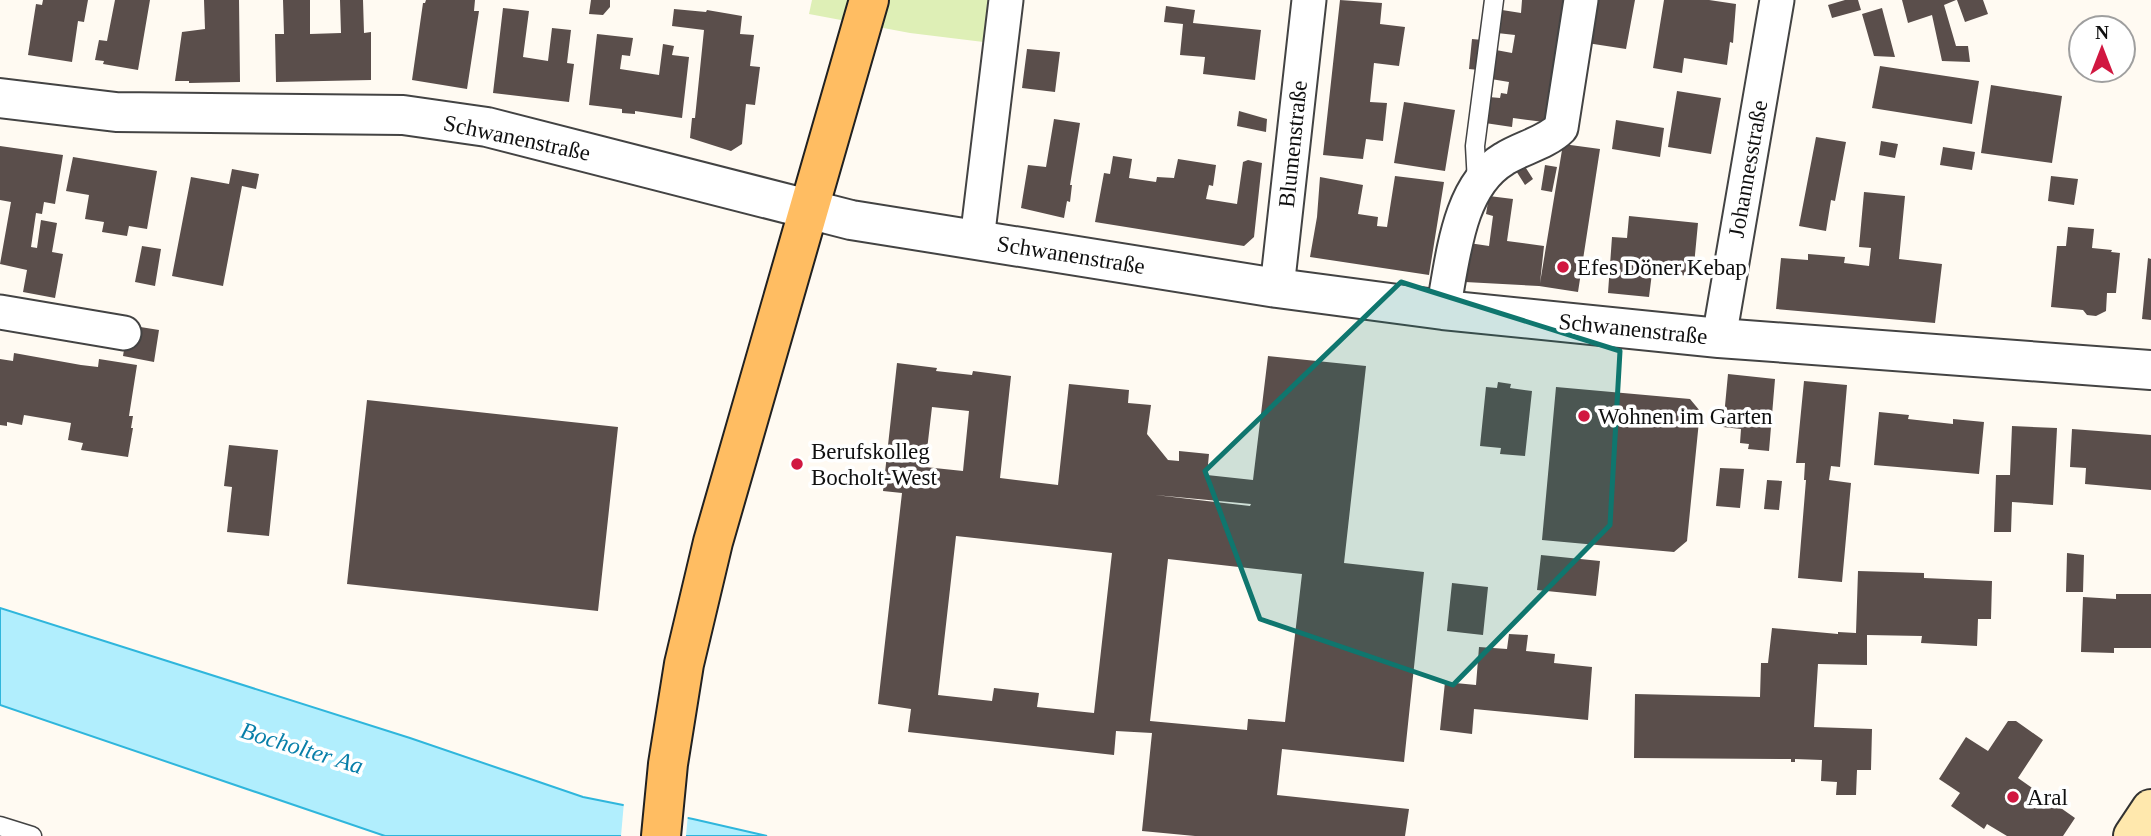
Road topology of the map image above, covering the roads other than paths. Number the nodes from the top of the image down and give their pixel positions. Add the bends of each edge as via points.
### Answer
1 (869, 0) edge
2 (1006, 0) edge
3 (1309, 0) edge
4 (1494, 0) edge
5 (1581, 0) edge
6 (1777, 0) edge
7 (0, 98) edge
8 (1477, 183) junction
9 (810, 210) junction
10 (977, 240) junction
11 (1278, 288) junction
12 (1443, 310) junction
13 (0, 312) edge
14 (124, 333) dead end
15 (1719, 338) junction
16 (2151, 370) edge
17 (2151, 809) edge
18 (0, 826) edge
19 (32, 836) edge
20 (661, 836) edge
21 (2133, 836) edge

1 - 9 main road
2 - 10 street
3 - 11 street, Blumenstraße
4 - 8 lane via 1475,146
5 - 8 street via 1561,128 1502,160
6 - 15 street, Johannesstraße
7 - 9 street, Schwanenstraße via 116,112 403,115 487,127
8 - 12 street via 1463,214
9 - 10 street, Schwanenstraße
9 - 20 main road via 713,542 684,664
10 - 11 street, Schwanenstraße
11 - 12 street, Schwanenstraße
12 - 15 street, Schwanenstraße
13 - 14 street
15 - 16 street, Schwanenstraße
17 - 21 main road
18 - 19 lane

